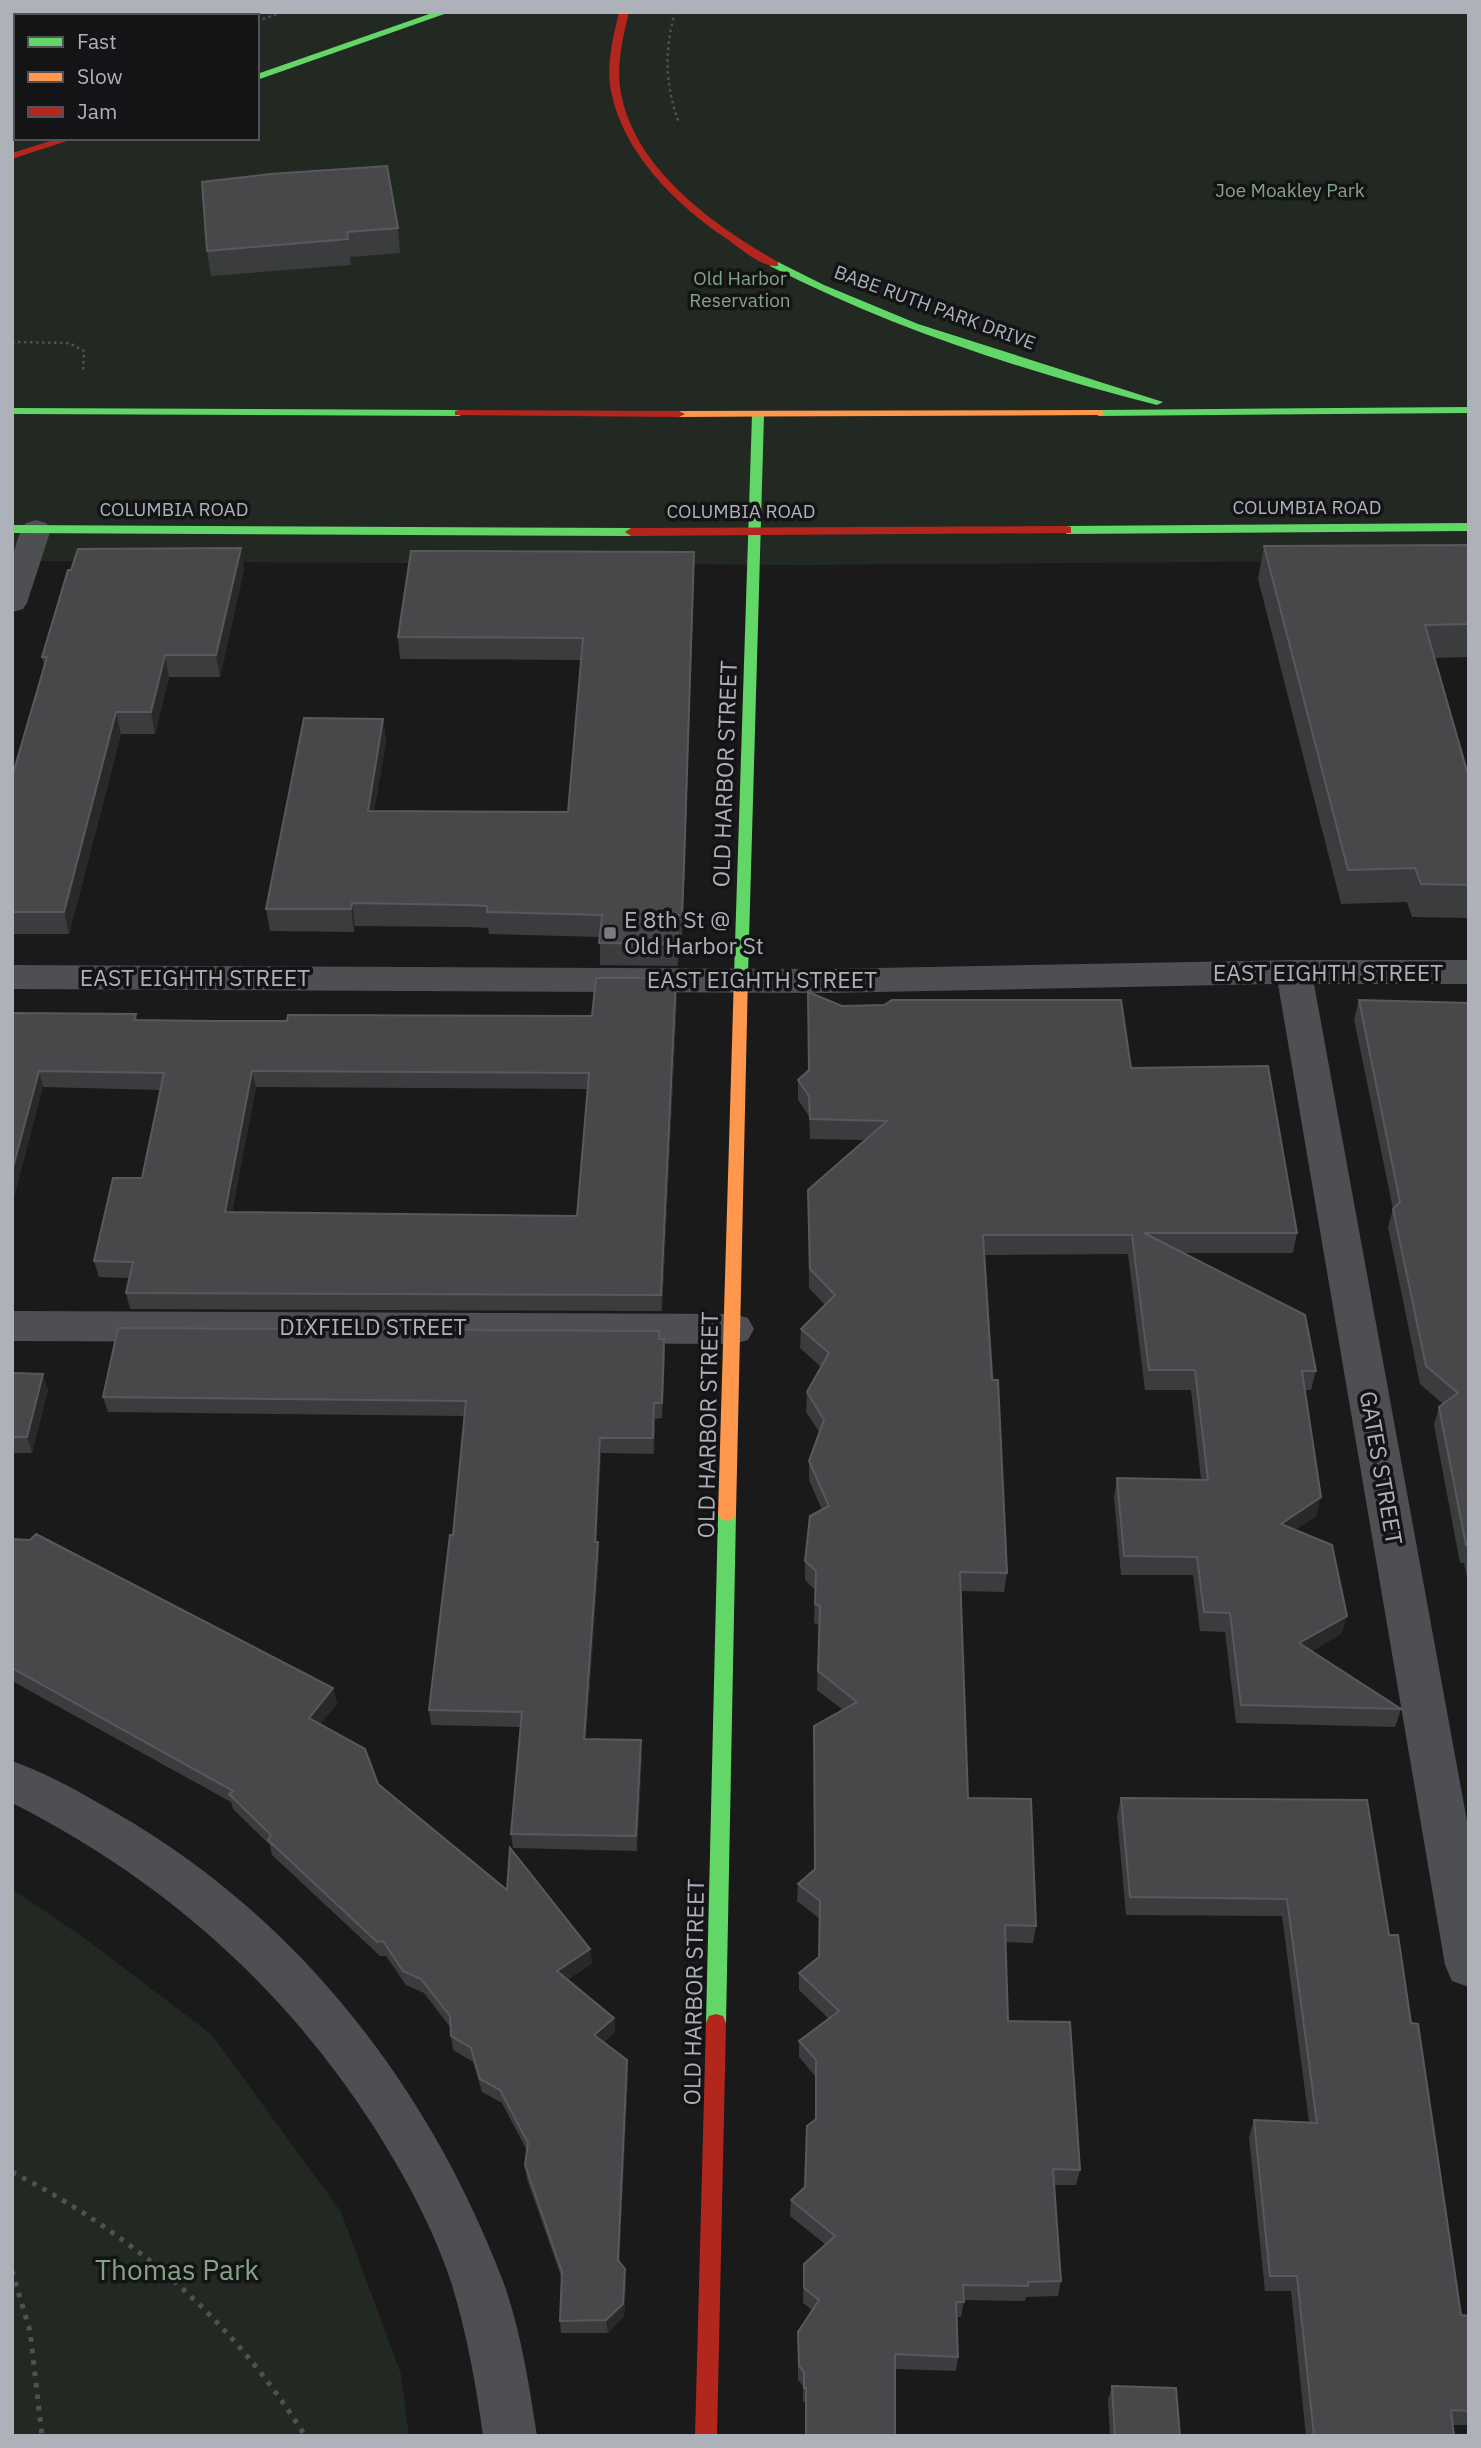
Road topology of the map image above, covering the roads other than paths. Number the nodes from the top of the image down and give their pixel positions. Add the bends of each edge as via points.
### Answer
1 (445, 12) edge
2 (624, 12) edge
3 (259, 76) edge
4 (64, 140) edge
5 (12, 156) edge
6 (12, 411) edge
7 (1469, 411) edge
8 (1192, 413) junction
9 (758, 415) junction
10 (1469, 527) edge
11 (24, 529) edge
12 (754, 533) junction
13 (12, 603) edge
14 (1294, 972) junction
15 (1469, 972) edge
16 (12, 977) edge
17 (742, 980) junction
18 (12, 1326) edge
19 (733, 1329) junction
20 (12, 1781) edge
21 (1469, 1965) edge
22 (510, 2436) edge
23 (706, 2436) edge

1 - 3 main road
2 - 8 main road, BABE RUTH PARK DRIVE via 614,63 627,125 646,158 675,192 711,222 767,260 862,308
4 - 5 main road
6 - 9 main road
7 - 8 main road
8 - 9 main road
9 - 12 main road, OLD HARBOR STREET
10 - 12 main road, COLUMBIA ROAD
11 - 12 main road, COLUMBIA ROAD
11 - 13 street
12 - 17 main road, OLD HARBOR STREET
14 - 15 street, EAST EIGHTH STREET
14 - 17 street, EAST EIGHTH STREET
14 - 21 street, GATES STREET
16 - 17 street, EAST EIGHTH STREET
17 - 19 main road, OLD HARBOR STREET
18 - 19 street, DIXFIELD STREET
19 - 23 main road, OLD HARBOR STREET
20 - 22 street via 132,1847 202,1897 317,2009 371,2078 418,2152 468,2259 491,2326 507,2397

